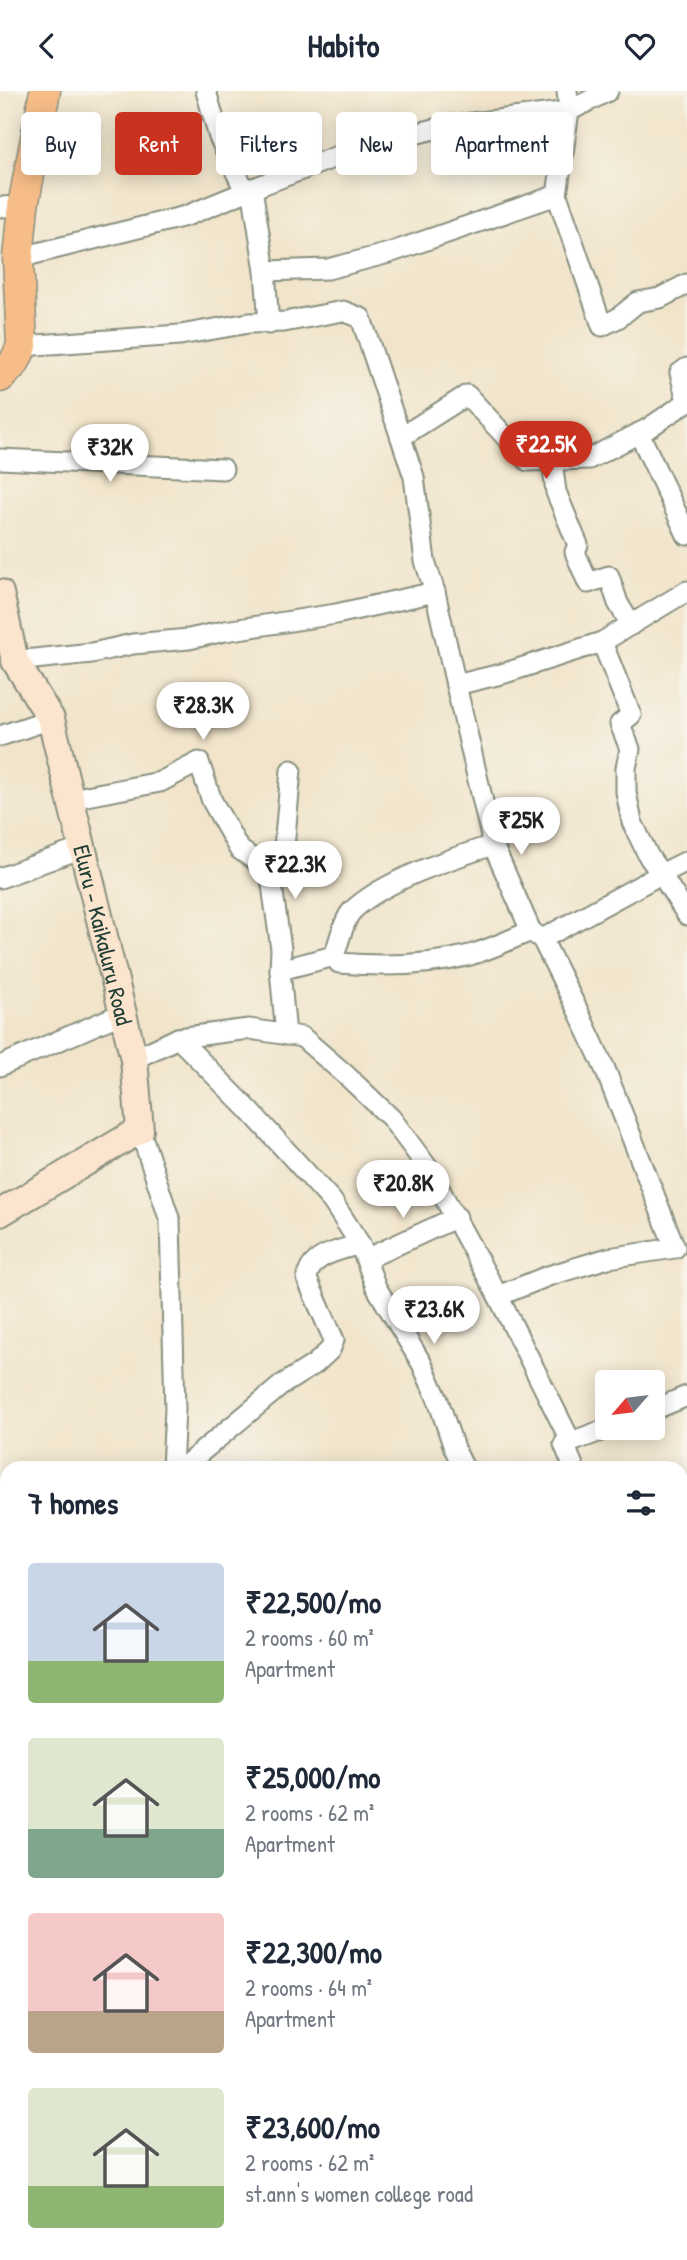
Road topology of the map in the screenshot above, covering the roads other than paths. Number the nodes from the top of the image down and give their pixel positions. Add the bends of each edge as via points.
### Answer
1 (45, 91) edge
2 (205, 91) edge
3 (567, 91) edge
4 (608, 91) edge
5 (569, 111) junction
6 (249, 190) junction
7 (556, 195) junction
8 (12, 207) edge
9 (18, 258) junction
10 (265, 271) junction
11 (687, 284) edge
12 (269, 324) junction
13 (22, 345) junction
14 (687, 368) edge
15 (0, 377) edge
16 (687, 401) edge
17 (639, 433) junction
18 (401, 437) junction
19 (0, 459) edge
20 (552, 461) junction
21 (223, 469) dead end
22 (687, 535) edge
23 (687, 591) edge
24 (435, 592) junction
25 (0, 593) edge
26 (631, 625) junction
27 (602, 642) junction
28 (15, 661) junction
29 (456, 685) junction
30 (51, 719) junction
31 (0, 736) edge
32 (290, 770) dead end
33 (71, 799) junction
34 (493, 845) junction
35 (82, 848) junction
36 (687, 861) edge
37 (270, 871) junction
38 (661, 874) junction
39 (0, 878) edge
40 (687, 915) edge
41 (537, 935) junction
42 (334, 956) junction
43 (280, 970) junction
44 (122, 1013) junction
45 (286, 1035) junction
46 (178, 1038) junction
47 (134, 1059) junction
48 (0, 1066) edge
49 (140, 1130) junction
50 (0, 1213) edge
51 (457, 1217) junction
52 (681, 1249) edge
53 (363, 1251) junction
54 (498, 1296) junction
55 (687, 1396) edge
56 (665, 1405) edge
57 (595, 1433) edge
58 (572, 1442) junction
59 (172, 1461) edge
60 (190, 1461) edge
61 (460, 1461) edge
62 (571, 1461) edge

1 - 8 main road
2 - 6 street via 219,137
3 - 5 street
4 - 5 street
5 - 6 street via 435,129 364,146
5 - 7 street
6 - 9 street via 186,216
6 - 10 street
7 - 10 street via 328,269
7 - 11 street via 601,326 638,302 660,298
8 - 9 main road
9 - 13 main road
10 - 12 street
12 - 13 street
12 - 18 street via 343,311 361,318
13 - 15 main road via 14,363
14 - 16 street via 680,373
16 - 17 street
17 - 20 street via 589,459
17 - 22 street
18 - 20 street via 467,395 528,461
18 - 24 street via 414,477 425,561
19 - 21 street
20 - 26 street via 556,492 588,583 609,576
23 - 26 street
24 - 28 street via 188,639
24 - 29 street
25 - 28 main road, Eluru - Kaikaluru Road
26 - 27 street
27 - 29 street
27 - 38 street via 631,715 620,724 630,749 626,792 632,822
28 - 30 main road, Eluru - Kaikaluru Road
29 - 34 street
30 - 31 street
30 - 33 main road, Eluru - Kaikaluru Road
32 - 37 street via 284,848
33 - 35 main road, Eluru - Kaikaluru Road
33 - 37 street via 160,782 199,762 212,801 239,849
34 - 41 street
34 - 42 street via 388,885 350,912
35 - 39 street
35 - 44 main road, Eluru - Kaikaluru Road
36 - 38 street
37 - 43 street
38 - 40 street
38 - 41 street
41 - 42 street via 470,955 414,964 380,967 340,963
41 - 52 street via 605,1069
42 - 43 street
43 - 45 street
44 - 47 main road, Eluru - Kaikaluru Road
44 - 48 street
45 - 46 street via 249,1029
45 - 51 street via 302,1037 391,1118
46 - 47 street
46 - 53 street via 332,1201
47 - 49 main road, Eluru - Kaikaluru Road
49 - 50 main road
49 - 59 street via 170,1221
51 - 53 street
51 - 54 street
52 - 54 street via 608,1258
53 - 60 street via 315,1260 308,1269 307,1279 334,1340 330,1350
53 - 61 street via 376,1287 422,1364
54 - 58 street
55 - 56 street
57 - 58 street
58 - 62 street via 564,1444

